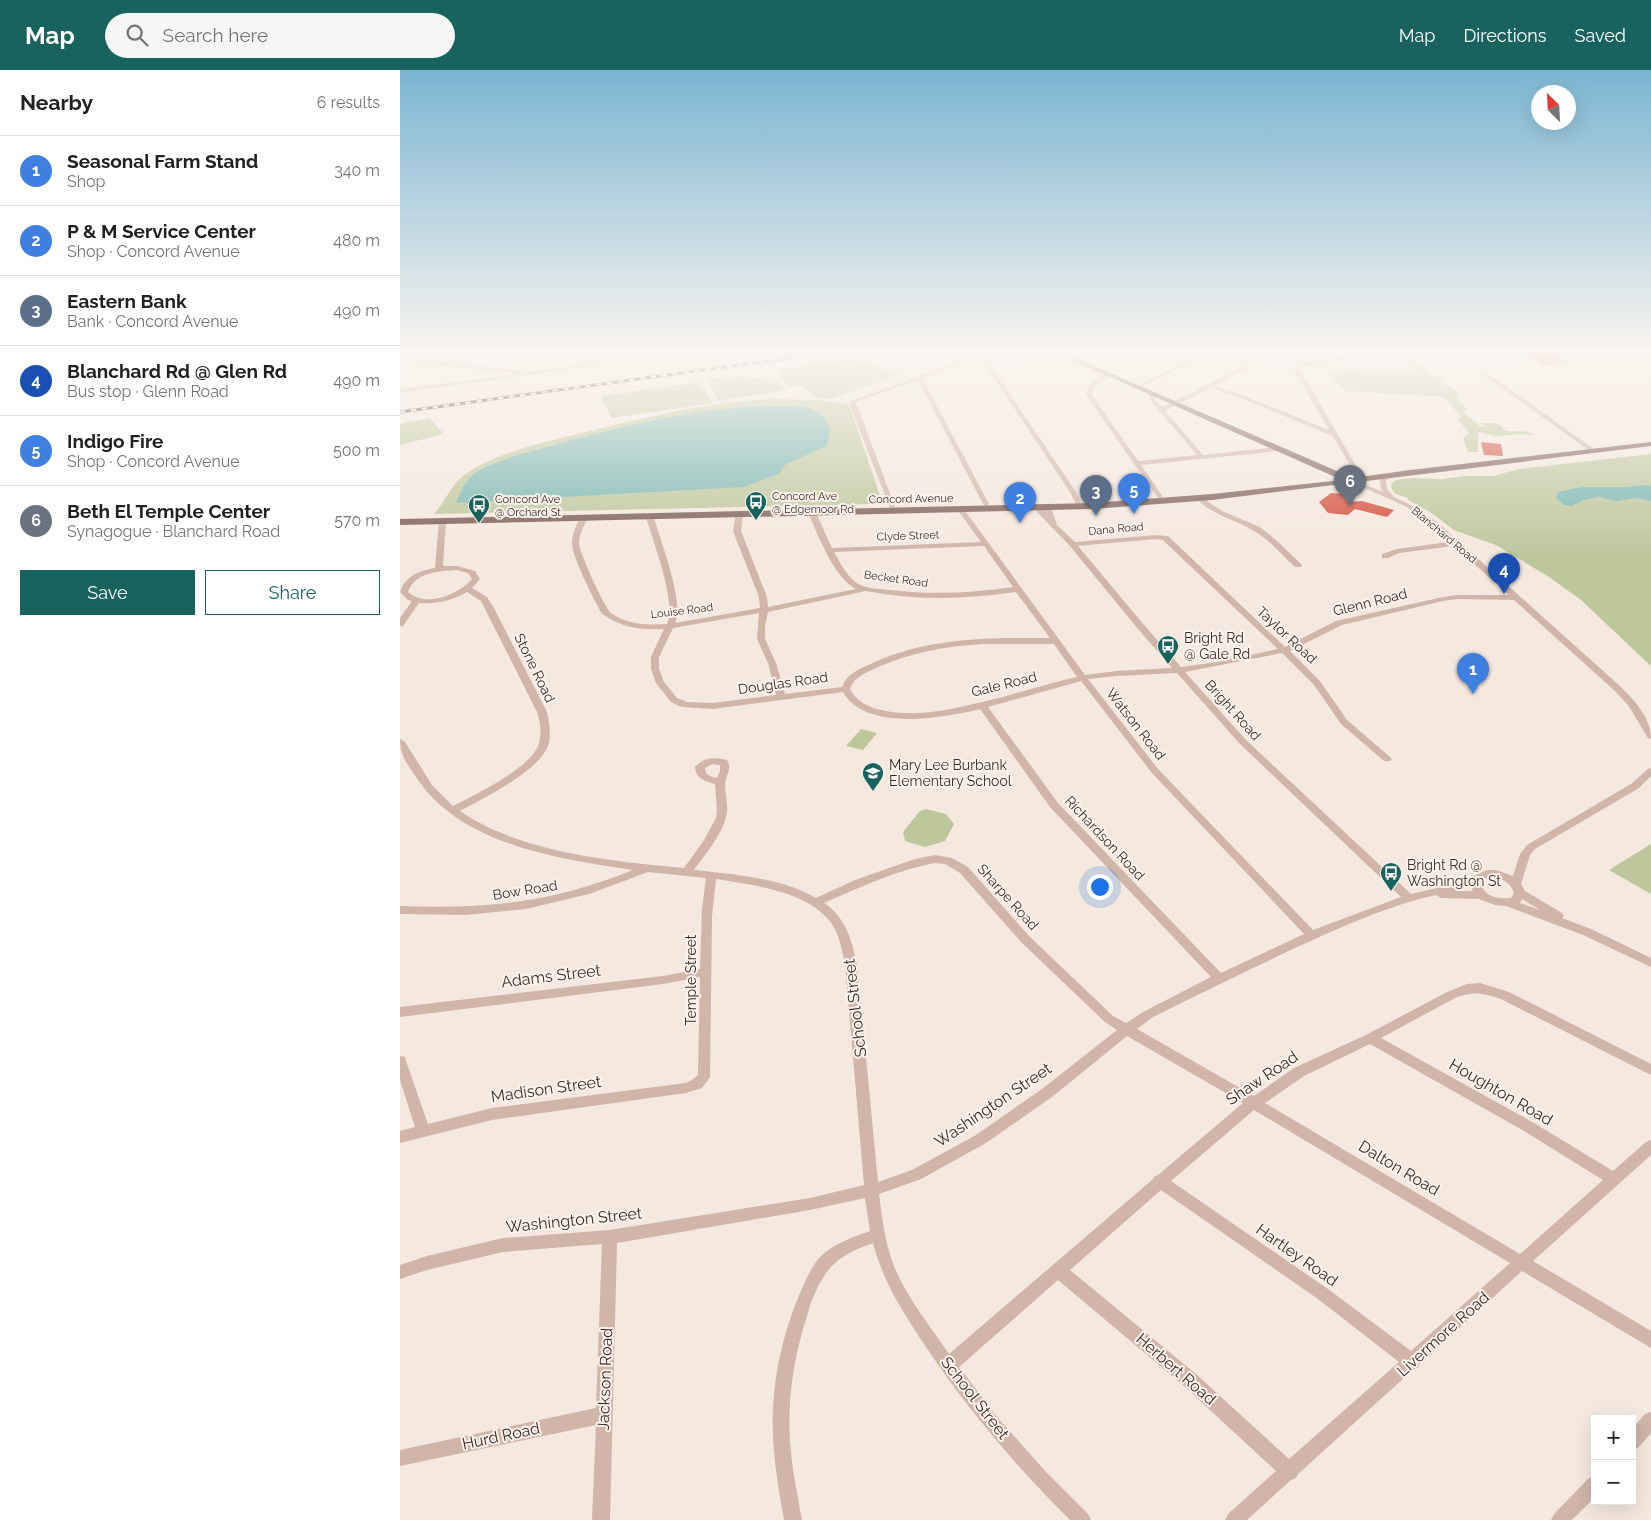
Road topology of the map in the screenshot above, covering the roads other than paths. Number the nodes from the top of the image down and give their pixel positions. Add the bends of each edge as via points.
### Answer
1 (859, 421) edge
2 (942, 421) edge
3 (1027, 421) edge
4 (1107, 421) edge
5 (1171, 421) edge
6 (1212, 421) edge
7 (1300, 421) edge
8 (1326, 421) edge
9 (1551, 421) edge
10 (1335, 435) junction
11 (1651, 444) edge
12 (1279, 449) junction
13 (1592, 450) junction
14 (1202, 457) junction
15 (1137, 463) junction
16 (1391, 474) junction
17 (1351, 478) junction
18 (1160, 497) junction
19 (1391, 497) junction
20 (1199, 498) junction
21 (1041, 505) junction
22 (1079, 505) junction
23 (988, 506) junction
24 (959, 507) junction
25 (892, 509) junction
26 (811, 511) junction
27 (739, 513) junction
28 (650, 515) junction
29 (585, 516) junction
30 (400, 520) edge
31 (442, 521) junction
32 (1162, 538) joint
33 (1456, 543) junction
34 (986, 544) junction
35 (1073, 544) junction
36 (830, 550) junction
37 (1386, 556) dead end
38 (1298, 565) dead end
39 (439, 569) junction
40 (468, 589) junction
41 (866, 589) junction
42 (1018, 589) junction
43 (1516, 598) junction
44 (417, 600) junction
45 (764, 610) junction
46 (400, 624) edge
47 (671, 626) junction
48 (1056, 641) junction
49 (1285, 650) junction
50 (1179, 670) junction
51 (1082, 677) junction
52 (846, 689) junction
53 (781, 697) junction
54 (982, 705) junction
55 (1651, 736) edge
56 (400, 742) edge
57 (1387, 759) dead end
58 (1651, 772) edge
59 (720, 782) dead end
60 (453, 810) junction
61 (1523, 861) junction
62 (648, 868) junction
63 (687, 872) junction
64 (1497, 874) junction
65 (712, 875) junction
66 (1476, 880) junction
67 (1518, 889) junction
68 (1422, 894) junction
69 (1481, 895) junction
70 (1408, 898) junction
71 (816, 902) junction
72 (1509, 903) junction
73 (400, 910) edge
74 (1587, 932) junction
75 (1312, 936) junction
76 (1651, 963) edge
77 (705, 972) junction
78 (1220, 979) junction
79 (400, 1012) edge
80 (1127, 1029) junction
81 (1370, 1038) junction
82 (400, 1061) edge
83 (1651, 1070) edge
84 (698, 1083) joint
85 (1254, 1103) junction
86 (423, 1130) junction
87 (400, 1137) edge
88 (1651, 1146) edge
89 (1614, 1179) junction
90 (1159, 1181) junction
91 (872, 1190) junction
92 (878, 1234) junction
93 (610, 1237) junction
94 (1523, 1262) junction
95 (1058, 1270) junction
96 (400, 1272) edge
97 (1651, 1340) edge
98 (1412, 1362) junction
99 (948, 1366) junction
100 (603, 1415) junction
101 (1651, 1420) edge
102 (1636, 1437) edge
103 (400, 1458) edge
104 (1290, 1472) junction
105 (1591, 1488) edge
106 (601, 1520) edge
107 (793, 1520) edge
108 (1082, 1520) edge
109 (1234, 1520) edge
110 (1560, 1520) edge

1 - 25 street
2 - 23 street
3 - 22 street
4 - 15 street
5 - 14 street
6 - 12 main road, Blanchard Road
7 - 10 street
8 - 10 street
9 - 13 street
10 - 17 street
11 - 13 main road, Concord Avenue
12 - 14 street
12 - 17 main road, Blanchard Road
13 - 16 main road, Concord Avenue
14 - 15 street
15 - 18 street
16 - 17 main road, Concord Avenue
16 - 19 street via 1383,480 1384,490
17 - 18 main road, Concord Avenue
17 - 19 street, Blanchard Road
17 - 20 main road, Concord Avenue
18 - 22 main road, Concord Avenue
19 - 33 street, Blanchard Road via 1421,513
20 - 22 main road, Concord Avenue
20 - 38 street via 1216,513 1269,538
21 - 22 main road, Concord Avenue
21 - 23 main road, Concord Avenue
21 - 35 street, Bright Road via 1050,511 1054,524
23 - 24 main road, Concord Avenue
24 - 25 main road, Concord Avenue
24 - 34 street, Watson Road
25 - 26 main road, Concord Avenue
26 - 27 main road, Concord Avenue
26 - 36 street, Becket Road
27 - 28 main road, Concord Avenue
27 - 45 street via 737,531 757,580
28 - 29 main road, Concord Avenue
28 - 47 street via 673,597
29 - 30 main road, Concord Avenue
29 - 31 main road, Concord Avenue
29 - 47 street, Louise Road via 573,543 605,612 630,625
30 - 31 main road, Concord Avenue
31 - 39 street
32 - 35 street, Dana Road
32 - 49 street, Taylor Road via 1171,542
33 - 37 street via 1397,551
33 - 43 street, Blanchard Road
34 - 36 street, Clyde Street
34 - 42 street, Watson Road
35 - 50 street, Bright Road
36 - 41 street, Becket Road via 848,579
39 - 40 street via 457,568 471,572 476,579
39 - 44 street via 419,575 405,586 406,595
40 - 44 street via 444,599
40 - 60 street, Stone Road via 484,599 490,608 542,712 546,732 539,753 517,774
41 - 42 street, Becket Road via 932,596
41 - 45 street, Louise Road
42 - 48 street, Watson Road
43 - 49 street, Glenn Road via 1443,599 1355,618 1325,628 1300,645
43 - 55 street, Blanchard Road via 1618,689 1632,704
44 - 46 street
45 - 47 street, Louise Road
45 - 53 street via 761,639 772,663
47 - 53 street, Douglas Road via 655,657 655,669 660,683 674,700 685,705 713,706
48 - 51 street, Watson Road
48 - 52 street, Douglas Road via 992,640 926,647 899,654 855,675
49 - 50 street, Glenn Road
49 - 57 street, Taylor Road via 1317,683 1344,722
50 - 51 street, Gale Road
50 - 70 street, Bright Road via 1243,742
51 - 54 street, Gale Road
51 - 75 street, Watson Road via 1161,778
52 - 53 street, Douglas Road
52 - 54 street, Gale Road via 848,697 857,704 882,714 906,718
54 - 78 street, Richardson Road via 1054,805
56 - 60 street, School Street via 433,794
58 - 61 street via 1635,786 1531,848
59 - 63 street via 722,813 709,840
60 - 62 street, School Street via 474,824 516,841
61 - 64 street via 1509,871
61 - 67 street
62 - 63 street, School Street
62 - 73 street, Bow Road via 568,898 528,907 490,911
63 - 65 street, School Street
64 - 66 street, Washington Street via 1484,874
64 - 67 street
65 - 71 street, School Street via 777,887
65 - 77 street, Temple Street via 707,893
66 - 68 street, Washington Street
66 - 69 street
67 - 72 street via 1515,901
67 - 74 street via 1536,904
68 - 69 street, Washington Street
68 - 70 street, Washington Street
69 - 72 street, Washington Street via 1494,902
70 - 75 street, Washington Street
71 - 80 street, Sharpe Road via 919,862 948,861 964,870 1025,939 1109,1019
71 - 91 street, School Street via 838,923 851,964
72 - 74 street, Washington Street
74 - 76 street
75 - 78 street, Washington Street
77 - 79 street, Adams Street
77 - 84 street, Temple Street via 706,1053 704,1077
78 - 80 street, Washington Street via 1149,1014
80 - 85 street, Dalton Road
80 - 91 street, Washington Street via 1047,1093 981,1139 916,1174
81 - 83 street, Shaw Road via 1451,995 1480,988 1505,995
81 - 85 street, Shaw Road via 1299,1072
81 - 89 street, Houghton Road
82 - 86 street
84 - 86 street, Madison Street via 686,1088 492,1114
85 - 90 street, Shaw Road
85 - 94 street, Dalton Road
86 - 87 street, Madison Street
88 - 89 street, Livermore Road
89 - 94 street, Livermore Road
90 - 95 street, Shaw Road
90 - 98 street, Hartley Road via 1323,1294
91 - 92 street, School Street
91 - 93 street, Washington Street via 810,1204
92 - 99 street, School Street via 887,1267 905,1302
92 - 107 street via 827,1260 797,1319 783,1385 781,1430
93 - 96 street, Washington Street via 504,1245
93 - 100 street, Jackson Road
94 - 97 street, Dalton Road
94 - 98 street, Livermore Road
95 - 99 street, Shaw Road
95 - 104 street, Herbert Road via 1190,1380
98 - 104 street, Livermore Road
99 - 108 street, School Street via 991,1422
100 - 103 street, Hurd Road
100 - 106 street, Jackson Road
101 - 102 street
104 - 109 street, Livermore Road
105 - 110 street

